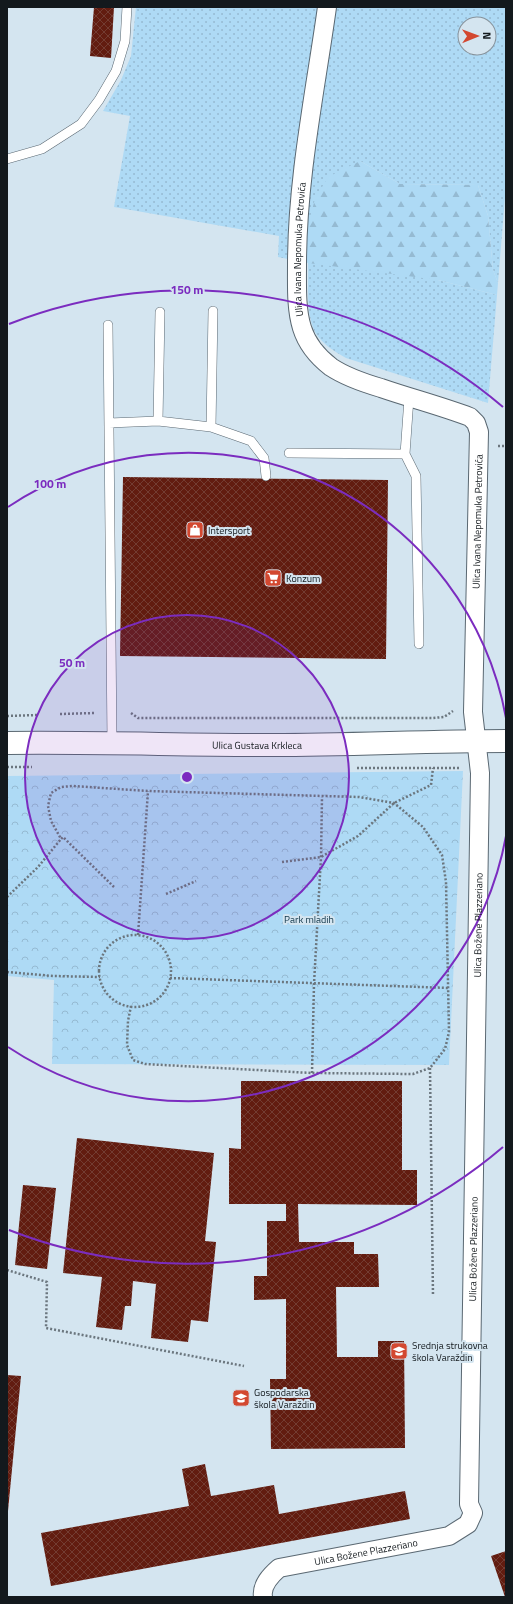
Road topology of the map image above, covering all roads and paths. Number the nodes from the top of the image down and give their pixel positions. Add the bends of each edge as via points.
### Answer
1 (127, 7) edge
2 (327, 7) edge
3 (7, 159) edge
4 (213, 311) dead end
5 (160, 312) dead end
6 (108, 325) dead end
7 (409, 398) junction
8 (158, 421) junction
9 (109, 423) junction
10 (211, 427) junction
11 (496, 446) dead end
12 (506, 446) edge
13 (289, 453) dead end
14 (405, 454) junction
15 (266, 476) dead end
16 (419, 644) dead end
17 (452, 712) dead end
18 (95, 713) dead end
19 (131, 713) dead end
20 (60, 714) dead end
21 (36, 715) dead end
22 (7, 716) edge
23 (476, 741) junction
24 (506, 741) edge
25 (112, 742) junction
26 (7, 743) edge
27 (433, 768) dead end
28 (148, 791) junction
29 (322, 797) junction
30 (394, 803) junction
31 (61, 839) junction
32 (321, 857) junction
33 (282, 862) dead end
34 (196, 881) dead end
35 (114, 887) dead end
36 (166, 894) dead end
37 (7, 897) edge
38 (138, 935) junction
39 (7, 972) edge
40 (100, 977) junction
41 (170, 978) junction
42 (314, 984) junction
43 (449, 988) junction
44 (131, 1006) junction
45 (430, 1068) junction
46 (312, 1073) junction
47 (7, 1270) edge
48 (433, 1296) dead end
49 (244, 1366) dead end
50 (263, 1597) edge

1 - 3 lane via 125,41 116,71 81,124 42,149
2 - 7 street, Ulica Ivana Nepomuka Petrovića via 304,160 297,228 298,313 309,343 330,366 344,375
4 - 10 lane
5 - 8 lane
6 - 9 lane
7 - 14 lane
7 - 23 street, Ulica Ivana Nepomuka Petrovića via 470,417 480,432 473,712
8 - 9 lane
8 - 10 lane
9 - 25 lane
10 - 15 lane via 251,441 264,458
11 - 12 path
13 - 14 lane
14 - 16 lane via 416,476
17 - 19 path via 444,717 433,718 138,718
18 - 20 path
21 - 22 path
23 - 24 main road, Ulica Gustava Krkleca
23 - 25 main road, Ulica Gustava Krkleca via 274,745
23 - 50 street, Ulica Božene Plazzeriano via 480,773 469,1504 473,1513 468,1524 449,1536 279,1568 269,1576
25 - 26 main road, Ulica Gustava Krkleca
27 - 30 path via 431,785
28 - 29 path
28 - 31 path via 61,787 51,793 48,806 51,821
28 - 38 path
29 - 30 path via 359,797
29 - 32 path
30 - 32 path via 358,836
30 - 43 path via 423,826 442,855 446,882
31 - 35 path via 63,837
31 - 37 path via 38,867
32 - 33 path
32 - 42 path
34 - 36 path
38 - 40 path via 126,936 106,948 100,960
38 - 41 path via 150,938 164,950 170,962
39 - 40 path
40 - 44 path via 107,993 116,1002
41 - 42 path
41 - 44 path via 166,989 159,997 148,1004
42 - 43 path
42 - 46 path
43 - 45 path via 449,1032 445,1049
44 - 46 path via 127,1045 133,1060 145,1064
45 - 46 path via 413,1074
45 - 48 path
47 - 49 path via 47,1282 46,1328

